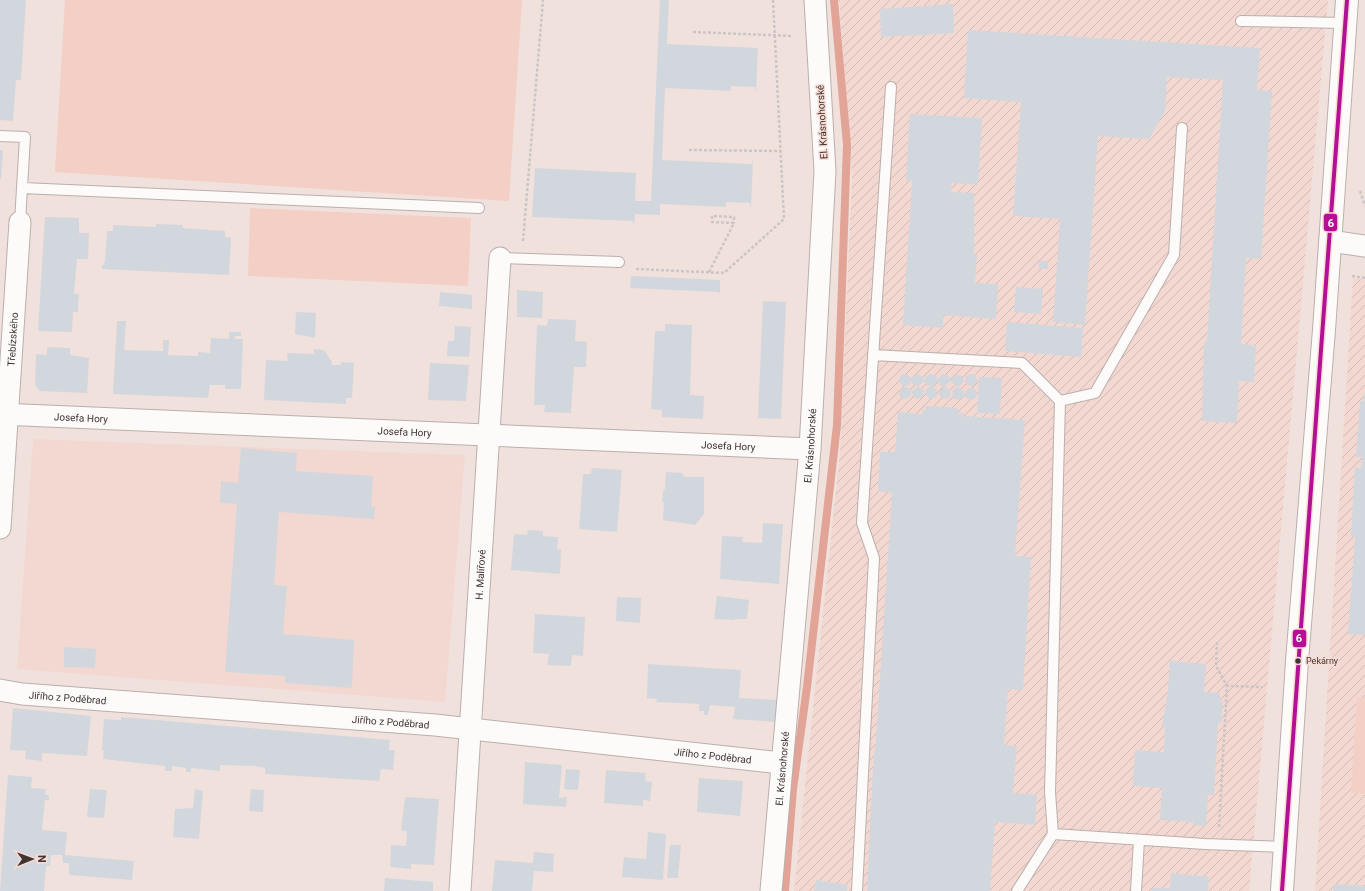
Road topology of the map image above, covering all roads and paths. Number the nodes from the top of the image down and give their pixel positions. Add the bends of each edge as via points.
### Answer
1 (543, 0) edge
2 (773, 0) edge
3 (815, 0) edge
4 (1347, 0) edge
5 (1241, 21) dead end
6 (1344, 23) junction
7 (693, 32) dead end
8 (775, 36) junction
9 (817, 36) junction
10 (891, 87) dead end
11 (1182, 128) dead end
12 (0, 136) edge
13 (688, 150) dead end
14 (781, 151) junction
15 (22, 188) junction
16 (479, 208) dead end
17 (20, 222) joint
18 (734, 223) junction
19 (524, 224) dead end
20 (1330, 241) junction
21 (1365, 246) edge
22 (500, 258) joint
23 (619, 262) dead end
24 (631, 269) dead end
25 (709, 272) junction
26 (873, 356) junction
27 (1060, 401) junction
28 (3, 414) edge
29 (488, 435) junction
30 (810, 449) junction
31 (0, 528) edge
32 (1217, 642) dead end
33 (1227, 686) junction
34 (1262, 687) dead end
35 (0, 690) edge
36 (472, 728) junction
37 (781, 763) junction
38 (1053, 834) junction
39 (1139, 840) junction
40 (1218, 845) junction
41 (1284, 847) junction
42 (460, 891) edge
43 (771, 891) edge
44 (857, 891) edge
45 (1017, 891) edge
46 (1136, 891) edge
47 (1282, 891) edge

1 - 19 path
2 - 8 path
3 - 9 street, El. Krásnohorské
4 - 6 street
5 - 6 lane
6 - 20 street
7 - 8 path
8 - 9 path
8 - 14 path
9 - 30 street, El. Krásnohorské via 825,171
10 - 26 lane
11 - 27 lane via 1174,256 1095,393
12 - 15 lane via 25,137
13 - 14 path
14 - 25 path via 784,219 724,273
15 - 16 lane
15 - 17 lane
17 - 28 street, Třebízského
18 - 18 path via 712,222 712,216 734,217
18 - 25 path
20 - 21 street
20 - 41 street via 1314,468 1296,661
22 - 23 lane
22 - 29 street, H. Malířové
24 - 25 path
26 - 27 lane via 1022,363
26 - 44 lane via 862,523 874,558
27 - 38 lane via 1050,792
28 - 29 street, Josefa Hory
28 - 31 street, Třebízského
29 - 30 street, Josefa Hory
29 - 36 street, H. Malířové
30 - 37 street, El. Krásnohorské
32 - 33 path via 1216,666
33 - 34 path
33 - 40 path
35 - 36 street, Jiřího z Poděbrad via 22,694
36 - 37 street, Jiřího z Poděbrad
36 - 42 street, H. Malířové
37 - 43 street, El. Krásnohorské
38 - 39 lane
38 - 45 lane
39 - 40 lane
39 - 46 lane
40 - 41 lane
41 - 47 street

